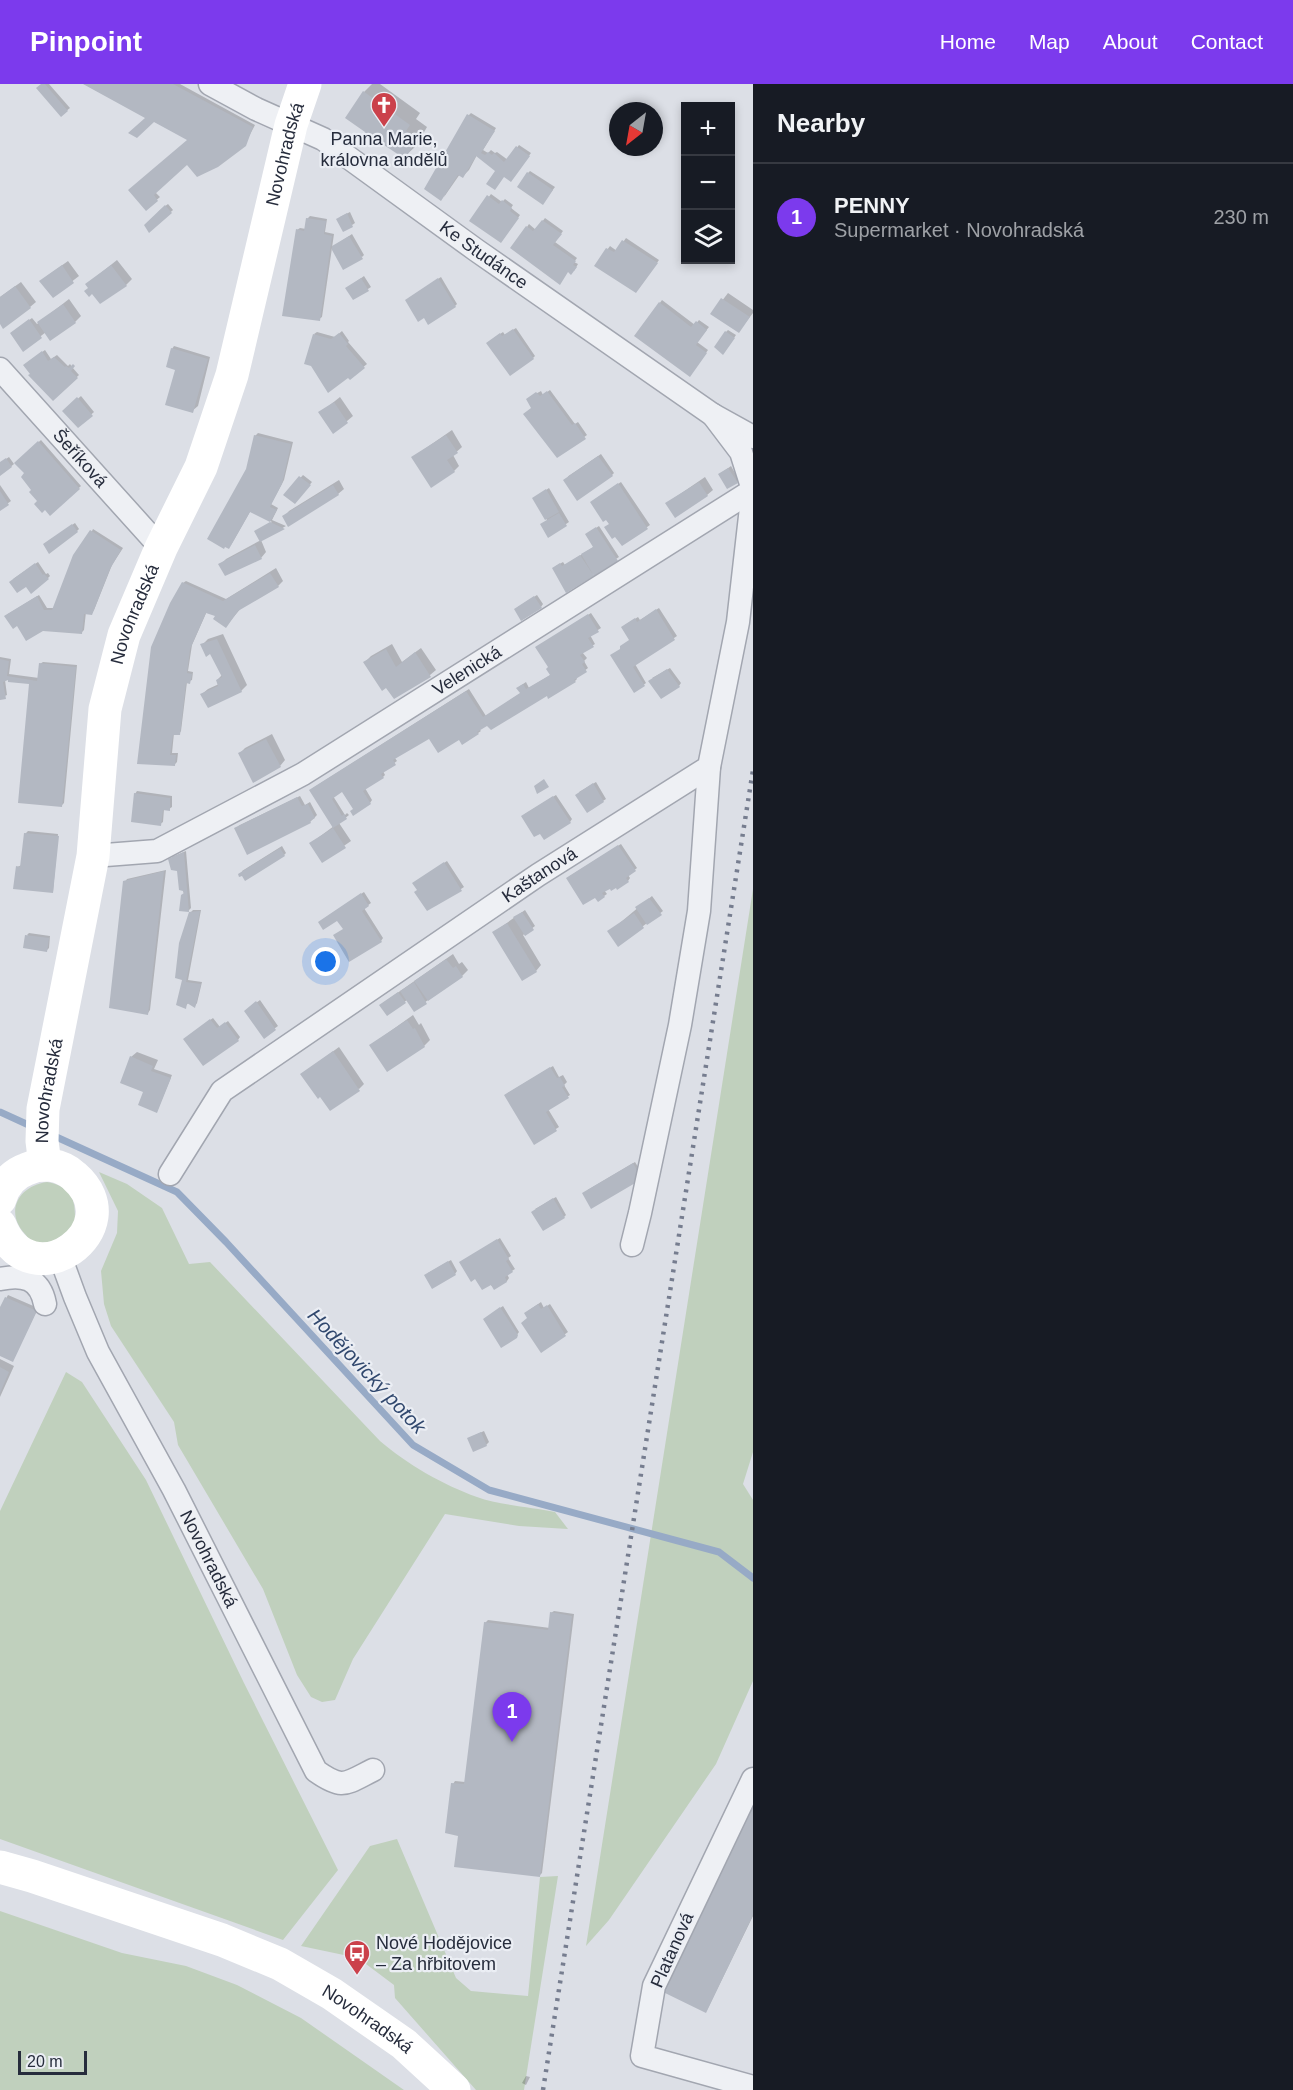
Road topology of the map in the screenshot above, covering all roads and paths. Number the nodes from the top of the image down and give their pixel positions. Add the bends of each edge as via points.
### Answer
1 (210, 84) edge
2 (305, 84) edge
3 (291, 125) junction
4 (0, 369) edge
5 (713, 415) junction
6 (753, 437) edge
7 (753, 490) edge
8 (161, 548) junction
9 (709, 767) junction
10 (93, 856) junction
11 (44, 1153) junction
12 (170, 1174) dead end
13 (0, 1197) edge
14 (3, 1240) edge
15 (632, 1245) dead end
16 (60, 1256) junction
17 (0, 1279) edge
18 (45, 1304) dead end
19 (373, 1770) dead end
20 (753, 1779) edge
21 (0, 1860) edge
22 (0, 1867) edge
23 (32, 1876) junction
24 (753, 2087) edge
25 (454, 2090) edge

1 - 3 street, Ke Studánce
2 - 3 main road, Novohradská
3 - 5 street, Ke Studánce via 323,139
3 - 8 main road, Novohradská via 232,375 201,467
4 - 8 street, Šeříková
5 - 6 street, Ke Studánce
5 - 7 street via 741,452
7 - 9 street via 738,622
7 - 10 street, Velenická via 303,774 158,851
8 - 10 main road, Novohradská via 124,635 105,709
9 - 12 street, Kaštanová via 538,875 222,1091
9 - 15 street via 699,911 680,1025
10 - 11 main road, Novohradská via 43,1109
11 - 13 main road via 18,1173
11 - 16 main road via 84,1186 91,1204 85,1236
14 - 16 main road via 33,1257
16 - 19 street, Novohradská via 98,1352 174,1490 316,1771 333,1783 346,1784
17 - 18 street via 22,1276 42,1291
20 - 24 street, Platanová via 654,1986 642,2056
21 - 23 main road
22 - 23 main road, Novohradská
23 - 25 main road, Novohradská via 222,1940 280,1964 333,1994 404,2044

